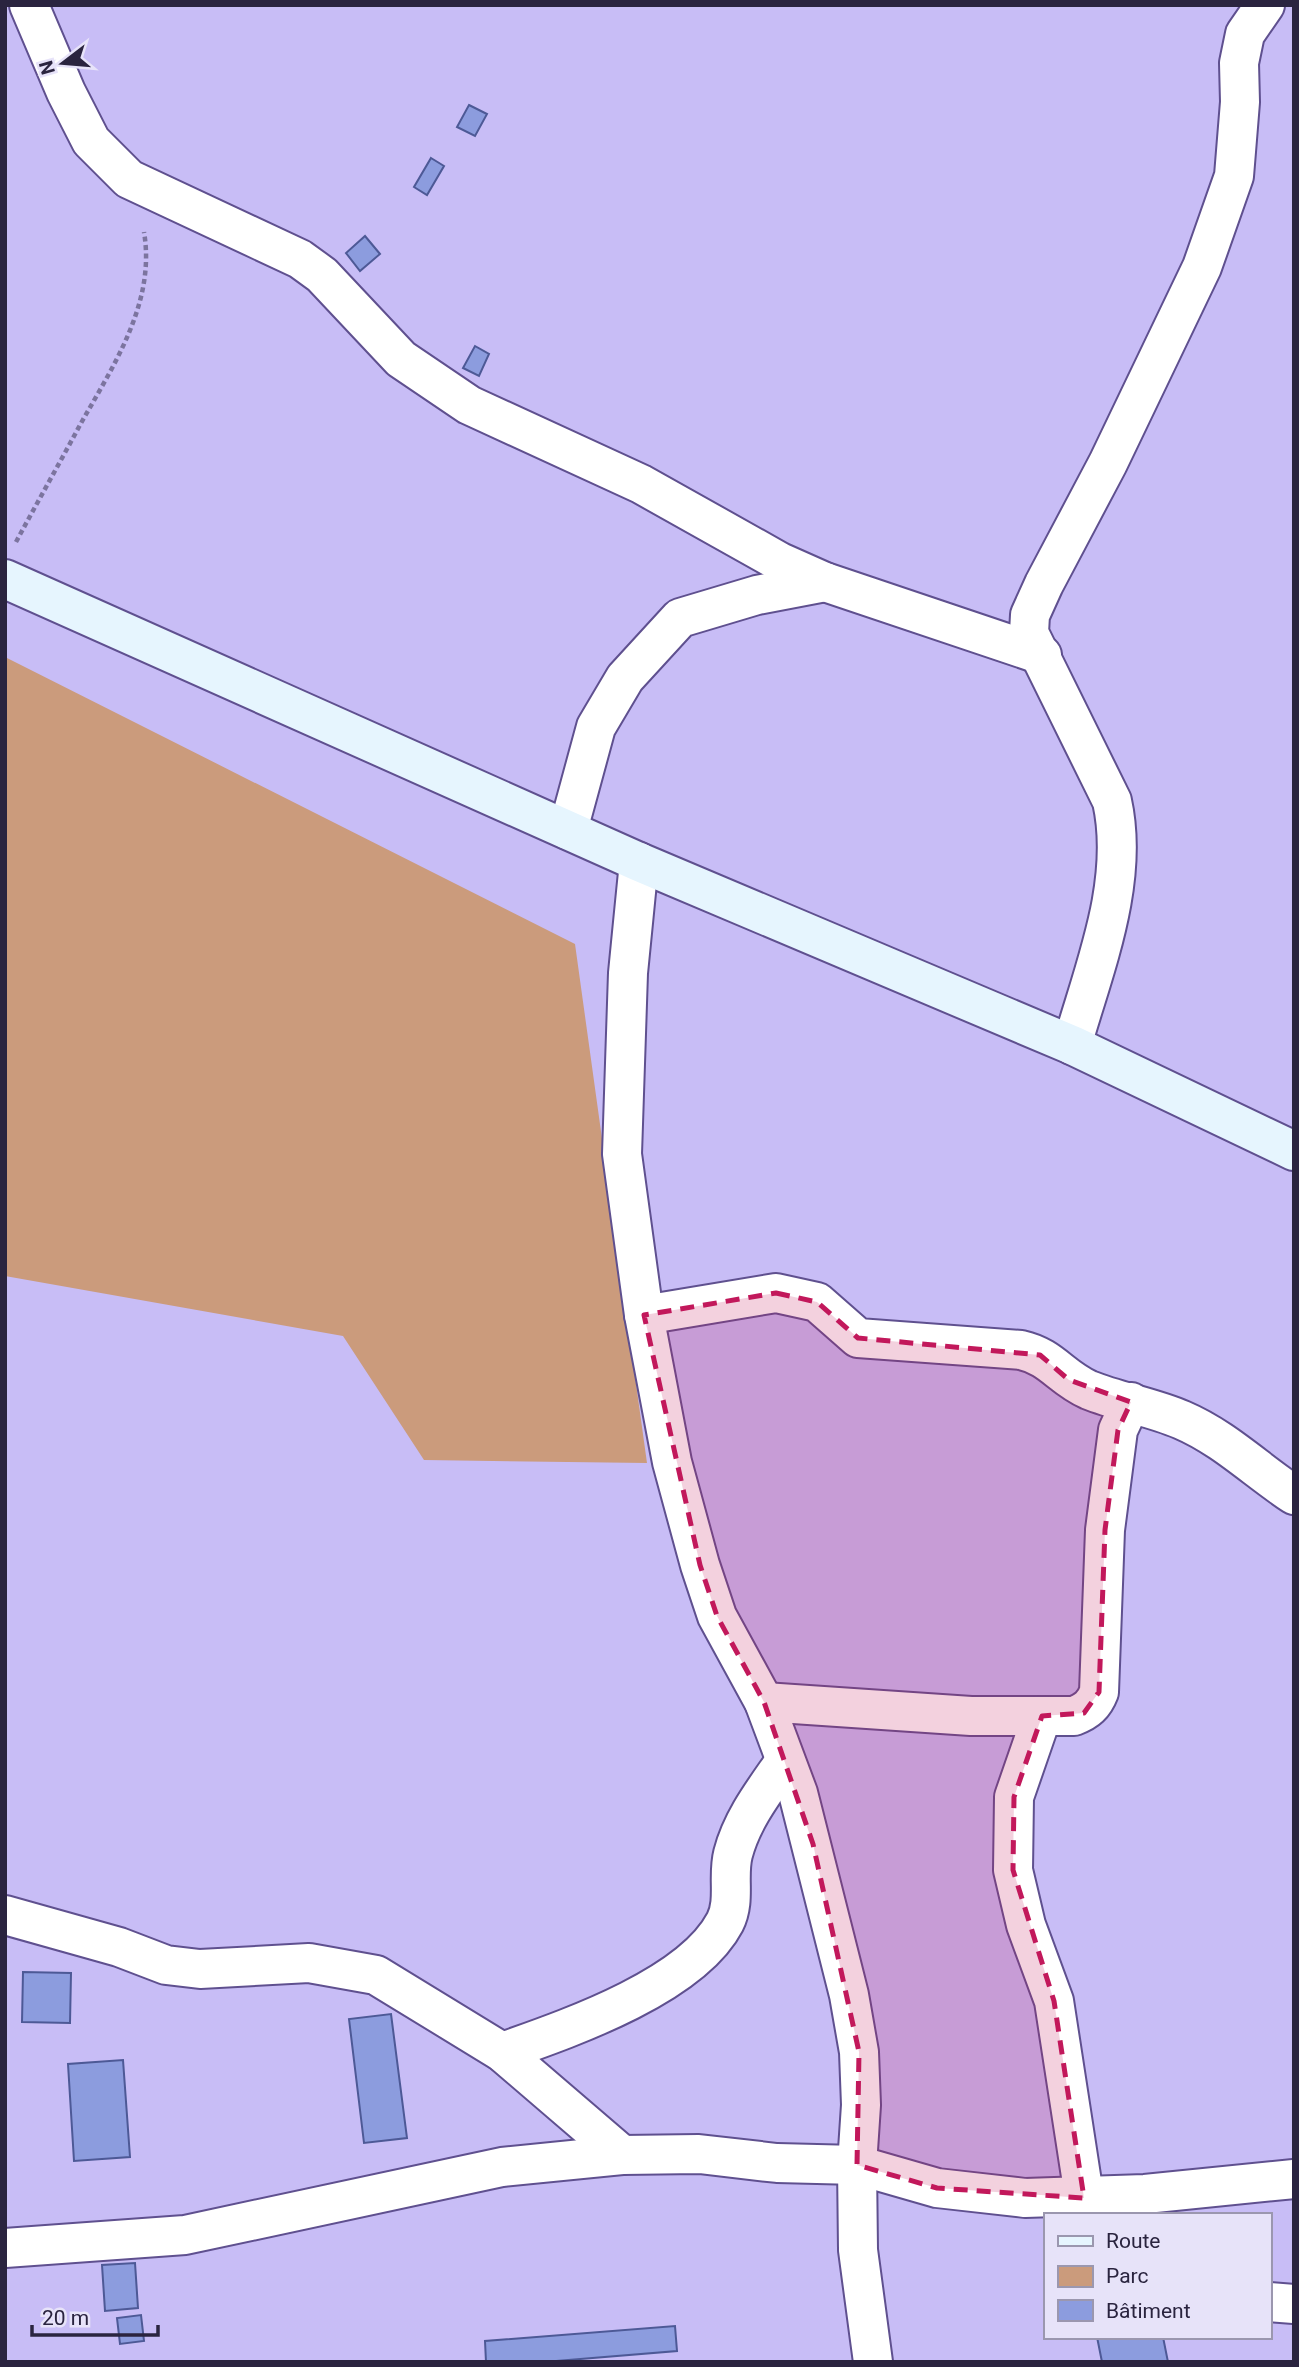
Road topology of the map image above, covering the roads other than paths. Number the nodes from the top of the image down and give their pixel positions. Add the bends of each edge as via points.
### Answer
1 (29, 5) edge
2 (1265, 5) edge
3 (8, 564) edge
4 (825, 582) junction
5 (1042, 655) junction
6 (568, 830) junction
7 (639, 862) junction
8 (1072, 1045) junction
9 (1294, 1151) edge
10 (644, 1315) junction
11 (1131, 1402) junction
12 (1294, 1495) edge
13 (764, 1702) junction
14 (1042, 1716) junction
15 (785, 1761) junction
16 (5, 1915) edge
17 (502, 2052) junction
18 (622, 2155) junction
19 (857, 2165) junction
20 (1294, 2179) edge
21 (1086, 2206) edge
22 (5, 2248) edge
23 (1271, 2302) edge
24 (1294, 2304) edge
25 (873, 2362) edge

1 - 4 street via 91,141 129,179 300,259 322,275 401,359 469,405 641,484 780,562
2 - 5 street via 1245,34 1239,62 1234,176 1202,267 1030,615 1029,634
3 - 6 street
4 - 5 street
4 - 6 street via 680,618 625,678 596,727
5 - 8 street via 1112,801 1118,826 1106,926
6 - 7 street
7 - 8 street
7 - 10 street via 628,973 622,1154
8 - 9 street
10 - 11 street via 776,1293 802,1296 817,1302 859,1338 1020,1350 1040,1355 1069,1380 1091,1391
10 - 13 street via 672,1462 699,1565 717,1616
11 - 12 street via 1182,1420 1223,1442
11 - 14 street via 1118,1430 1105,1530 1099,1692 1084,1713
13 - 14 street via 971,1716
13 - 15 street
14 - 21 street via 1014,1797 1013,1870 1026,1926 1054,2001
15 - 17 street via 743,1825 732,1856 732,1902 724,1923 698,1954 664,1981 614,2008
15 - 19 street via 813,1844 849,1995 860,2078
16 - 17 street via 166,1965 200,1969 309,1963 376,1975
17 - 18 street
18 - 19 street via 699,2154
18 - 22 street via 502,2167 186,2235
19 - 21 street via 937,2188
19 - 25 street via 858,2250
20 - 21 street
23 - 24 street

